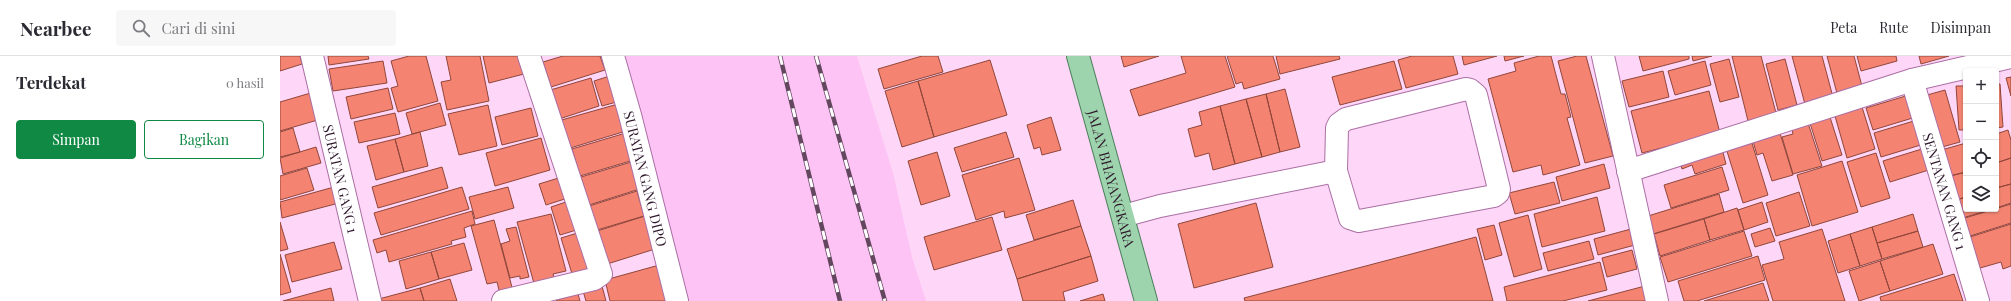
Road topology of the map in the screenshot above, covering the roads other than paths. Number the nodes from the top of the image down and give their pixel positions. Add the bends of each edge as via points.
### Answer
1 (312, 56) edge
2 (529, 56) edge
3 (613, 56) edge
4 (1078, 56) edge
5 (1603, 56) edge
6 (2011, 57) edge
7 (1912, 80) junction
8 (1336, 171) junction
9 (1628, 171) junction
10 (1122, 216) junction
11 (370, 301) edge
12 (503, 301) edge
13 (678, 301) edge
14 (1146, 301) edge
15 (1657, 301) edge
16 (1978, 301) edge

1 - 11 street, SURATAN GANG 1
2 - 12 street via 600,274 594,279
3 - 13 street, SURATAN GANG DIPO
4 - 10 main road, JALAN BHAYANGKARA
5 - 9 street
6 - 7 street
7 - 9 street
7 - 16 street, SENTANAN GANG 1
8 - 8 street via 1336,128 1343,120 1466,89 1476,95 1499,189 1494,196 1359,221 1350,218
8 - 10 street
9 - 15 street
10 - 14 main road, JALAN BHAYANGKARA

